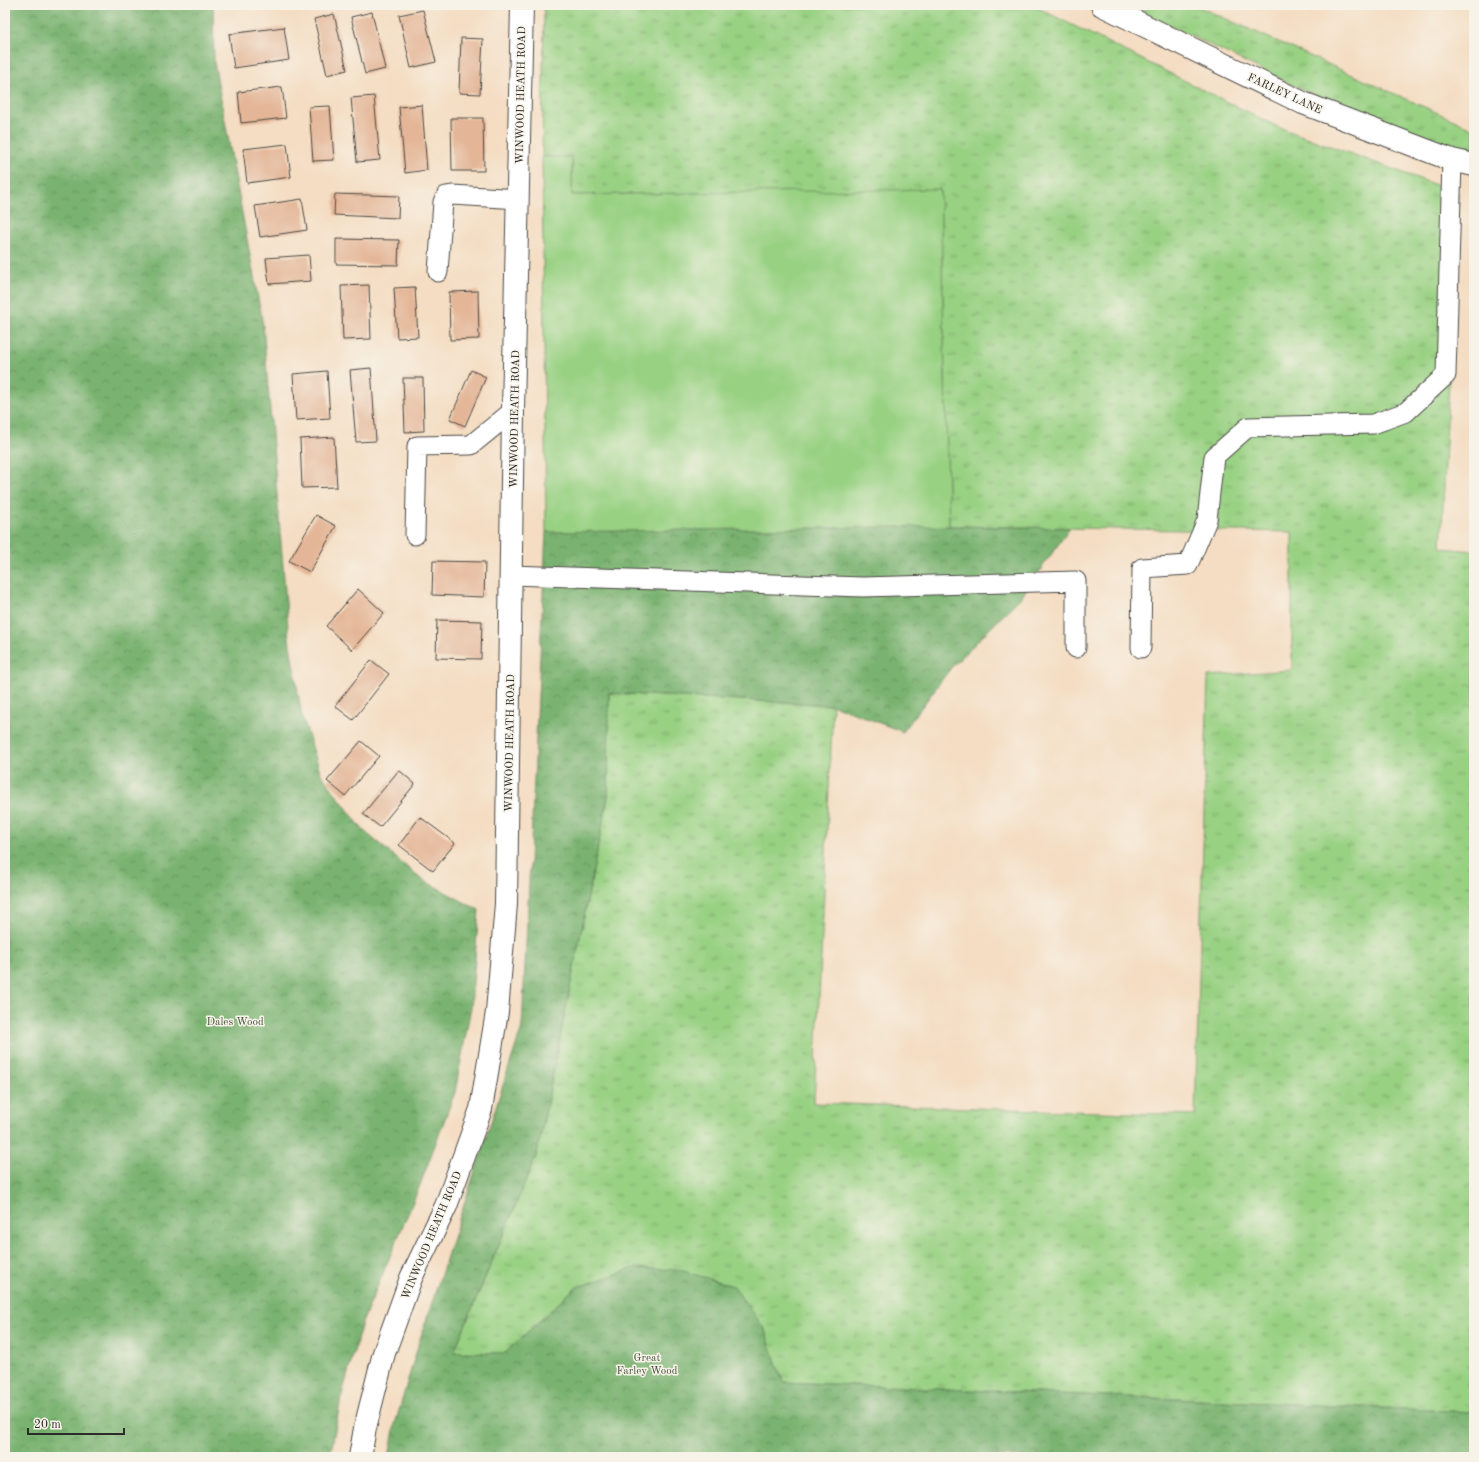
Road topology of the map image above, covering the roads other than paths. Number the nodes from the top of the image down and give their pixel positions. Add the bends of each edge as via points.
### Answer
1 (522, 5) edge
2 (1102, 5) edge
3 (1452, 160) junction
4 (1474, 165) edge
5 (518, 199) junction
6 (438, 272) dead end
7 (513, 411) junction
8 (415, 535) dead end
9 (511, 575) junction
10 (1076, 648) dead end
11 (1141, 648) dead end
12 (360, 1457) edge

1 - 5 street, WINWOOD HEATH ROAD
2 - 3 street, FARLEY LANE via 1303,103
3 - 4 street, FARLEY LANE
3 - 11 lane via 1446,375 1406,412 1373,424 1248,427 1214,457 1207,520 1188,565 1142,568
5 - 6 lane via 446,196 443,202
5 - 7 street, WINWOOD HEATH ROAD
7 - 8 lane via 471,445 417,446
7 - 9 street, WINWOOD HEATH ROAD
9 - 10 lane via 863,586 1076,581
9 - 12 street, WINWOOD HEATH ROAD via 506,904 497,1012 481,1108 446,1206 411,1278 384,1353

